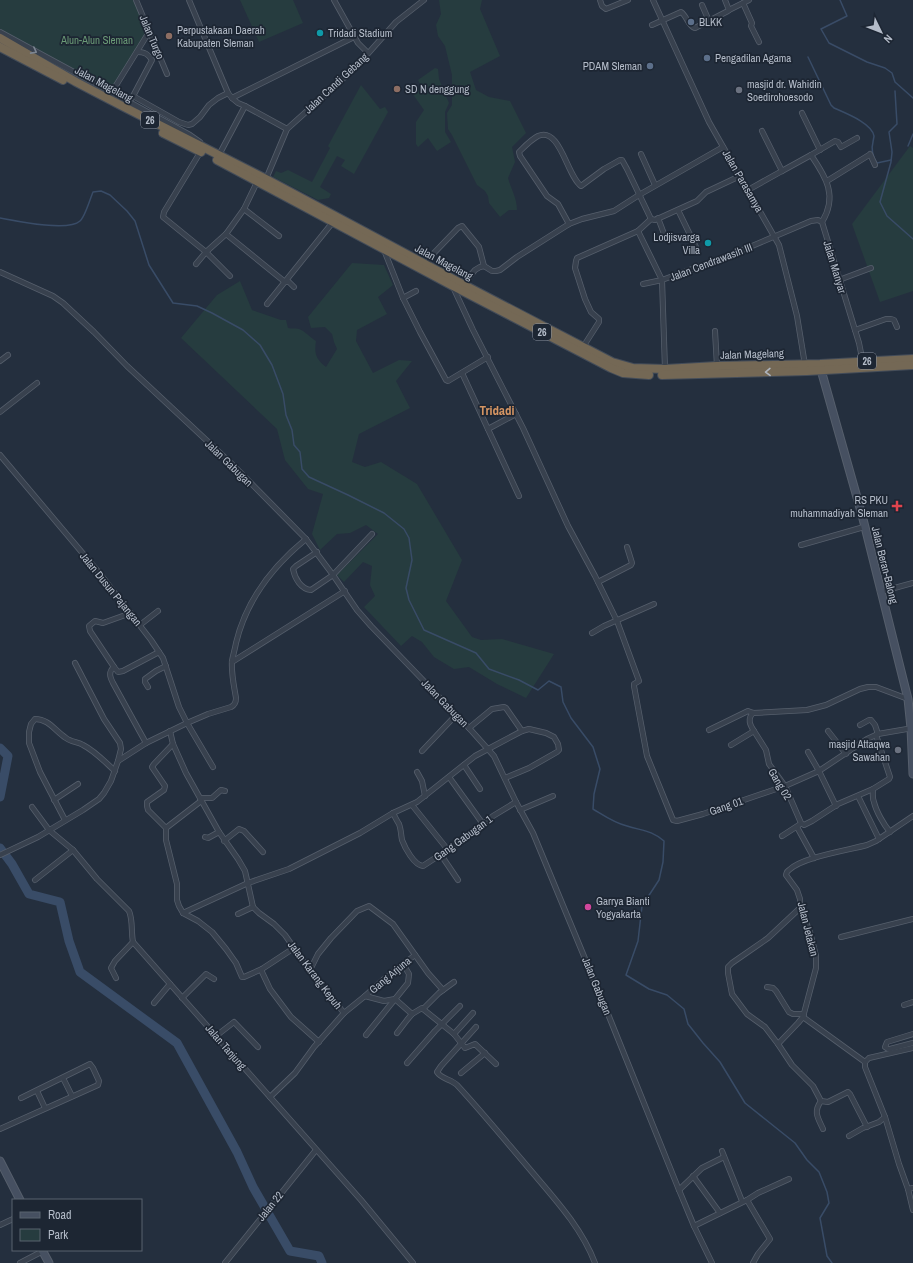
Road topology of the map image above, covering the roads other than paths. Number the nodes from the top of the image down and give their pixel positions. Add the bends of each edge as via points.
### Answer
1 (136, 0) edge
2 (189, 0) edge
3 (334, 0) edge
4 (424, 0) edge
5 (600, 0) edge
6 (628, 0) edge
7 (653, 0) edge
8 (725, 0) edge
9 (749, 0) edge
10 (743, 3) junction
11 (702, 5) dead end
12 (729, 10) junction
13 (662, 20) junction
14 (709, 21) junction
15 (652, 25) dead end
16 (0, 32) edge
17 (149, 32) junction
18 (354, 37) junction
19 (0, 38) edge
20 (759, 42) dead end
21 (0, 47) edge
22 (156, 51) junction
23 (137, 52) junction
24 (368, 53) junction
25 (152, 60) junction
26 (167, 74) dead end
27 (228, 93) junction
28 (110, 95) junction
29 (133, 96) junction
30 (232, 98) junction
31 (128, 105) junction
32 (245, 106) junction
33 (802, 113) dead end
34 (287, 129) junction
35 (762, 131) dead end
36 (857, 138) dead end
37 (723, 147) junction
38 (204, 150) junction
39 (820, 150) junction
40 (641, 154) dead end
41 (219, 155) junction
42 (811, 155) junction
43 (875, 165) dead end
44 (782, 171) junction
45 (740, 176) junction
46 (266, 179) junction
47 (827, 181) junction
48 (257, 182) junction
49 (655, 185) junction
50 (748, 190) junction
51 (639, 195) junction
52 (301, 201) junction
53 (244, 209) junction
54 (678, 210) junction
55 (658, 218) junction
56 (651, 219) junction
57 (333, 222) junction
58 (822, 222) junction
59 (568, 224) junction
60 (638, 231) junction
61 (226, 234) junction
62 (279, 236) dead end
63 (775, 236) junction
64 (666, 239) dead end
65 (696, 247) dead end
66 (383, 249) junction
67 (206, 252) junction
68 (196, 264) dead end
69 (427, 265) junction
70 (484, 266) junction
71 (871, 268) dead end
72 (0, 272) edge
73 (230, 276) dead end
74 (662, 280) junction
75 (839, 280) junction
76 (285, 282) junction
77 (643, 284) dead end
78 (294, 286) dead end
79 (452, 286) junction
80 (466, 286) junction
81 (416, 291) dead end
82 (403, 298) junction
83 (267, 304) dead end
84 (897, 327) dead end
85 (855, 330) junction
86 (715, 331) dead end
87 (583, 347) junction
88 (8, 355) dead end
89 (488, 357) junction
90 (913, 359) edge
91 (0, 361) edge
92 (860, 361) junction
93 (913, 365) edge
94 (717, 366) junction
95 (821, 367) junction
96 (806, 368) junction
97 (665, 369) junction
98 (462, 373) junction
99 (37, 383) dead end
100 (0, 412) edge
101 (516, 414) junction
102 (488, 429) junction
103 (0, 455) edge
104 (518, 496) dead end
105 (864, 527) junction
106 (372, 534) dead end
107 (306, 539) junction
108 (802, 545) dead end
109 (627, 547) dead end
110 (317, 552) junction
111 (334, 575) junction
112 (598, 582) junction
113 (913, 583) edge
114 (345, 591) junction
115 (880, 592) junction
116 (654, 604) dead end
117 (158, 611) dead end
118 (131, 613) junction
119 (617, 621) junction
120 (140, 625) junction
121 (592, 633) dead end
122 (159, 652) junction
123 (232, 662) junction
124 (75, 663) dead end
125 (166, 666) junction
126 (114, 667) junction
127 (148, 687) dead end
128 (908, 699) junction
129 (753, 713) junction
130 (456, 715) junction
131 (187, 723) junction
132 (860, 725) dead end
133 (469, 728) junction
134 (912, 728) edge
135 (709, 730) dead end
136 (170, 731) junction
137 (522, 731) junction
138 (828, 731) dead end
139 (754, 732) junction
140 (877, 734) junction
141 (146, 743) junction
142 (173, 744) junction
143 (731, 744) dead end
144 (488, 749) junction
145 (422, 751) dead end
146 (808, 752) dead end
147 (846, 754) junction
148 (118, 761) junction
149 (464, 765) junction
150 (213, 767) dead end
151 (115, 771) junction
152 (819, 771) junction
153 (417, 772) dead end
154 (913, 774) edge
155 (449, 777) junction
156 (505, 778) junction
157 (78, 784) dead end
158 (784, 786) junction
159 (873, 789) junction
160 (480, 790) dead end
161 (225, 791) dead end
162 (425, 796) junction
163 (553, 796) dead end
164 (858, 796) junction
165 (54, 800) junction
166 (201, 800) junction
167 (516, 802) junction
168 (412, 805) junction
169 (836, 806) junction
170 (32, 807) dead end
171 (520, 810) junction
172 (393, 813) junction
173 (913, 816) edge
174 (65, 820) junction
175 (483, 824) junction
176 (799, 825) junction
177 (166, 828) junction
178 (48, 830) junction
179 (219, 832) junction
180 (890, 832) junction
181 (782, 836) dead end
182 (205, 837) dead end
183 (879, 839) junction
184 (224, 841) junction
185 (73, 850) junction
186 (448, 850) junction
187 (263, 852) dead end
188 (0, 855) edge
189 (441, 855) junction
190 (814, 858) junction
191 (35, 880) dead end
192 (458, 880) dead end
193 (248, 883) junction
194 (253, 906) junction
195 (800, 908) junction
196 (183, 913) junction
197 (238, 914) dead end
198 (913, 919) edge
199 (841, 937) dead end
200 (133, 942) junction
201 (294, 948) junction
202 (415, 955) junction
203 (403, 964) junction
204 (262, 969) junction
205 (310, 970) junction
206 (116, 978) dead end
207 (214, 979) dead end
208 (454, 982) dead end
209 (170, 984) junction
210 (767, 987) dead end
211 (443, 990) junction
212 (365, 996) junction
213 (182, 998) junction
214 (395, 999) junction
215 (913, 1002) edge
216 (154, 1003) dead end
217 (904, 1005) dead end
218 (460, 1006) dead end
219 (423, 1009) junction
220 (344, 1013) junction
221 (473, 1013) dead end
222 (412, 1014) junction
223 (804, 1016) junction
224 (442, 1024) junction
225 (476, 1027) dead end
226 (397, 1033) dead end
227 (454, 1034) junction
228 (913, 1034) edge
229 (366, 1035) dead end
230 (216, 1036) junction
231 (319, 1042) junction
232 (461, 1042) junction
233 (913, 1043) edge
234 (778, 1044) junction
235 (258, 1047) dead end
236 (913, 1048) edge
237 (485, 1053) junction
238 (865, 1062) junction
239 (407, 1063) dead end
240 (496, 1064) dead end
241 (461, 1074) dead end
242 (63, 1078) junction
243 (37, 1091) junction
244 (72, 1096) junction
245 (270, 1097) junction
246 (21, 1098) dead end
247 (821, 1101) junction
248 (45, 1108) junction
249 (885, 1117) junction
250 (867, 1127) junction
251 (0, 1129) edge
252 (823, 1129) dead end
253 (849, 1136) dead end
254 (316, 1150) junction
255 (722, 1151) dead end
256 (724, 1157) junction
257 (0, 1160) edge
258 (693, 1176) junction
259 (789, 1178) dead end
260 (911, 1189) edge
261 (679, 1190) junction
262 (20, 1199) edge
263 (744, 1201) junction
264 (913, 1210) edge
265 (720, 1213) junction
266 (12, 1219) edge
267 (0, 1225) edge
268 (694, 1226) junction
269 (40, 1251) edge
270 (43, 1251) edge
271 (20, 1263) edge
272 (49, 1263) edge
273 (225, 1263) edge
274 (413, 1263) edge
275 (596, 1263) edge
276 (712, 1263) edge
277 (753, 1263) edge

1 - 17 street, Jalan Turgo
2 - 27 street
3 - 18 street
4 - 24 street, Jalan Candi Gebang via 396,22
5 - 6 street via 606,9
7 - 13 street, Jalan Parasamya
8 - 12 street
9 - 10 street
10 - 12 street
10 - 20 street via 752,24 750,26
11 - 14 street
12 - 14 street
13 - 14 street via 681,12 693,28
13 - 15 street
13 - 37 street, Jalan Parasamya
16 -> 28 street
17 - 22 street, Jalan Turgo
17 - 23 street
18 - 24 street
18 - 30 street
19 - 28 highway, Jalan Magelang / 26 via 76,82
21 - 38 highway, Jalan Magelang / 26 via 129,116
22 - 25 street
22 - 26 street, Jalan Turgo
23 - 25 street via 148,54
23 - 28 street
24 - 34 street, Jalan Candi Gebang
25 - 29 street
27 - 29 street via 209,105 200,117 188,125
27 - 30 street
28 - 31 highway, Jalan Magelang / 26
29 - 31 street
30 - 32 street
31 - 38 highway, Jalan Magelang / 26
32 - 34 street
32 - 41 street
33 - 39 street
34 - 46 street, Jalan Candi Gebang
35 - 44 street
36 - 39 street via 841,147 835,141
37 - 45 street, Jalan Parasamya
37 - 49 street
38 - 41 highway, Jalan Magelang / 26
38 - 48 highway, Jalan Magelang / 26
38 - 67 street via 163,214
39 - 42 street
40 - 49 street
41 - 46 highway, Jalan Magelang / 26
42 - 44 street
42 - 47 street
43 - 47 street via 870,154
44 - 50 street
45 - 50 street, Jalan Parasamya
45 - 54 street via 706,192 697,201
46 - 52 highway, Jalan Magelang / 26
47 - 58 street via 830,200
48 - 52 highway, Jalan Magelang / 26
48 - 53 street
49 - 51 street
50 - 63 street, Jalan Parasamya
51 - 56 street
51 - 59 street via 614,211
51 - 59 street via 622,160 604,169 582,186 553,138 547,135 538,136 519,152 520,156 547,196 558,204
52 - 57 highway, Jalan Magelang / 26
52 - 69 highway, Jalan Magelang / 26
53 - 61 street
53 - 62 street
54 - 55 street
54 - 65 street
55 - 56 street
55 - 64 street
56 - 60 street
57 - 66 highway, Jalan Magelang / 26
57 - 76 street
58 - 63 street via 811,221
58 - 75 street, Jalan Manyar
59 - 70 street via 496,272
60 - 74 street
60 - 87 street via 577,258 575,268 585,300 591,312 599,319
61 - 67 street
61 - 76 street
63 - 74 street, Jalan Cendrawasih III
63 - 96 street, Jalan Parasamya via 797,316
66 - 79 highway, Jalan Magelang / 26
66 - 82 street
67 - 68 street
67 - 73 street
69 - 70 street via 433,254 462,226 479,247
69 - 80 highway, Jalan Magelang / 26
70 - 80 street via 472,273
71 - 75 street
72 - 107 street, Jalan Gabugan via 63,303 235,467
74 - 77 street
74 - 97 street, Jalan Cendrawasih III
75 - 85 street, Jalan Manyar
76 - 78 street
76 - 83 street
79 - 89 street
96 -> 79 highway, Jalan Magelang / 26 via 658,375 623,373
80 - 87 highway, Jalan Magelang / 26
81 - 82 street
82 - 98 street via 446,380
84 - 85 street via 894,320 886,319
85 - 92 street, Jalan Manyar via 861,353
86 - 94 street
87 - 97 highway, Jalan Magelang / 26 via 612,362 639,369
88 - 91 street
89 - 98 street
89 - 101 street
90 - 92 highway, Jalan Magelang / 26
92 - 95 highway, Jalan Magelang / 26
93 - 95 highway, Jalan Magelang / 26
94 - 96 highway, Jalan Magelang / 26
94 - 97 highway, Jalan Magelang / 26
95 - 96 highway, Jalan Magelang / 26
95 - 105 main road, Jalan Beran-Balong
98 - 102 street
99 - 100 street
101 - 102 street
101 - 112 street via 568,526
102 - 104 street
103 - 118 street, Jalan Dusun Pajangan
105 - 108 street
105 - 115 main road, Jalan Beran-Balong
106 - 111 street
107 - 110 street, Jalan Gabugan
107 - 123 street via 272,572 257,594 246,613
109 - 112 street via 631,565
110 - 111 street, Jalan Gabugan
110 - 111 street via 293,569 301,585 311,590
111 - 114 street, Jalan Gabugan
112 - 119 street
113 - 115 street
114 - 123 street
114 - 130 street, Jalan Gabugan via 371,626
115 - 128 main road, Jalan Beran-Balong
116 - 119 street
117 - 120 street
118 - 120 street, Jalan Dusun Pajangan
118 - 126 street via 103,623 94,621 89,626
119 - 121 street
119 - 158 street, Gang 01 via 639,681 634,686 647,756 675,821
120 - 122 street, Jalan Dusun Pajangan
122 - 125 street, Jalan Dusun Pajangan
122 - 126 street via 123,671 118,672
123 - 131 street via 236,698 234,705
124 - 148 street via 104,719 120,743
125 - 127 street via 145,679
125 - 131 street, Jalan Dusun Pajangan
126 - 141 street via 110,670 111,678
128 - 129 street via 876,687 868,687 826,705 807,710
128 - 134 main road, Jalan Beran-Balong
129 - 135 street via 744,713
129 - 139 street via 749,722
130 - 133 street, Jalan Gabugan
130 - 145 street
131 - 136 street
131 - 150 street, Jalan Dusun Pajangan
132 - 140 street via 871,720
133 - 137 street via 492,709 504,707
133 - 144 street, Jalan Gabugan
134 - 140 street, Gang 01
134 - 154 main road, Jalan Beran-Balong
136 - 141 street
136 - 142 street
137 - 144 street
137 - 156 street via 529,729 554,737 559,750 548,758
138 - 147 street
139 - 143 street
139 - 158 street, Gang 02 via 766,750 769,764
140 - 147 street, Gang 01
140 - 159 street via 890,777
141 - 148 street
142 - 166 street
142 - 177 street via 152,767 165,786 164,790 147,802 146,806
144 - 149 street
144 - 156 street, Jalan Gabugan
146 - 152 street
147 - 152 street, Gang 01
148 - 151 street
149 - 155 street
149 - 160 street
151 - 165 street via 83,744 70,741 50,724 35,719 31,724 29,743
151 - 174 street via 99,799
152 - 158 street, Gang 01
152 - 169 street
153 - 162 street
155 - 162 street
155 - 175 street
156 - 167 street, Jalan Gabugan
157 - 165 street
158 - 176 street, Gang 02
159 - 164 street
159 - 180 street via 874,803
161 - 166 street via 221,790 212,798
162 - 168 street
163 - 171 street
164 - 169 street
164 - 183 street
165 - 174 street
166 - 177 street
166 - 179 street
167 - 171 street, Jalan Gabugan
167 - 175 street, Gang Gabugan 1
168 - 172 street
168 - 186 street
169 - 176 street via 805,825
170 - 178 street
171 - 261 street, Jalan Gabugan via 533,833 560,896
172 - 189 street, Gang Gabugan 1 via 407,850 417,864 423,866
172 - 193 street via 289,869
173 - 180 street, Jalan Jetakan
174 - 178 street
175 - 186 street, Gang Gabugan 1
176 - 181 street
176 - 190 street, Gang 02
177 - 196 street via 166,840 177,884 177,900
178 - 185 street
178 - 188 street
179 - 182 street
179 - 184 street
180 - 183 street, Jalan Jetakan
183 - 190 street, Jalan Jetakan via 868,845
184 - 187 street via 239,829 244,831
184 - 193 street via 245,871
185 - 191 street
185 - 200 street via 129,911 132,916
186 - 189 street, Gang Gabugan 1
189 - 192 street
190 - 195 street, Jalan Jetakan via 797,864 789,869 786,875 797,890
193 - 194 street
193 - 196 street
194 - 197 street
194 - 201 street, Jalan Karang Kepuh via 264,918 280,929
195 - 223 street, Jalan Jetakan via 816,956 815,973
195 - 234 street via 768,938 728,967 732,994
196 - 204 street via 212,932 236,963 242,977
198 - 199 street
200 - 206 street via 115,961 112,968
200 - 209 street, Jalan Tanjung
201 - 204 street
201 - 205 street, Jalan Karang Kepuh
202 - 203 street, Gang Arjuna
202 - 205 street via 393,924 369,906 357,911 331,938 318,954
202 - 211 street
203 - 212 street, Gang Arjuna
203 - 214 street via 409,974 408,983
204 - 231 street via 270,989 291,1017
205 - 220 street, Jalan Karang Kepuh
207 - 213 street via 206,974
208 - 211 street
209 - 213 street, Jalan Tanjung
209 - 216 street
210 - 223 street via 776,991 789,1012
211 - 219 street
212 - 214 street via 384,1001
212 - 220 street, Jalan Karang Kepuh
213 - 230 street, Jalan Tanjung
214 - 222 street
214 - 229 street
215 - 217 street
218 - 224 street
219 - 222 street
219 - 224 street
220 - 231 street
221 - 227 street
222 - 226 street
223 - 234 street, Jalan Jetakan
223 - 238 street
224 - 227 street
224 - 239 street
225 - 232 street
227 - 232 street
228 - 233 street via 887,1042 885,1047 890,1049
230 - 235 street via 234,1022
230 - 245 street, Jalan Tanjung
231 - 245 street via 295,1073
232 - 237 street via 465,1048 475,1044
232 - 275 street via 437,1072 454,1082 485,1116 574,1224
234 - 247 street via 792,1065 813,1086
236 - 238 street via 869,1058
237 - 240 street
237 - 241 street
238 - 249 street
242 - 243 street
242 - 244 street
242 - 244 street via 90,1064 94,1068 98,1084
243 - 246 street
243 - 248 street
244 - 248 street
245 - 254 street, Jalan Tanjung
247 - 250 street via 829,1102 846,1093 850,1094
247 - 252 street via 816,1113
248 - 251 street
249 - 250 street
249 - 260 street via 899,1164
250 - 253 street
254 - 273 street, Jalan 22
254 - 274 street, Jalan Tanjung
255 - 256 street
256 - 258 street via 702,1168
256 - 263 street
257 - 262 main road
258 - 261 street
258 - 265 street
259 - 263 street
260 - 264 street
261 - 268 street, Jalan Gabugan
263 - 265 street
263 - 277 street via 770,1240
265 - 268 street
266 - 267 street
268 - 276 street, Jalan Gabugan
269 - 271 street
270 - 272 main road

